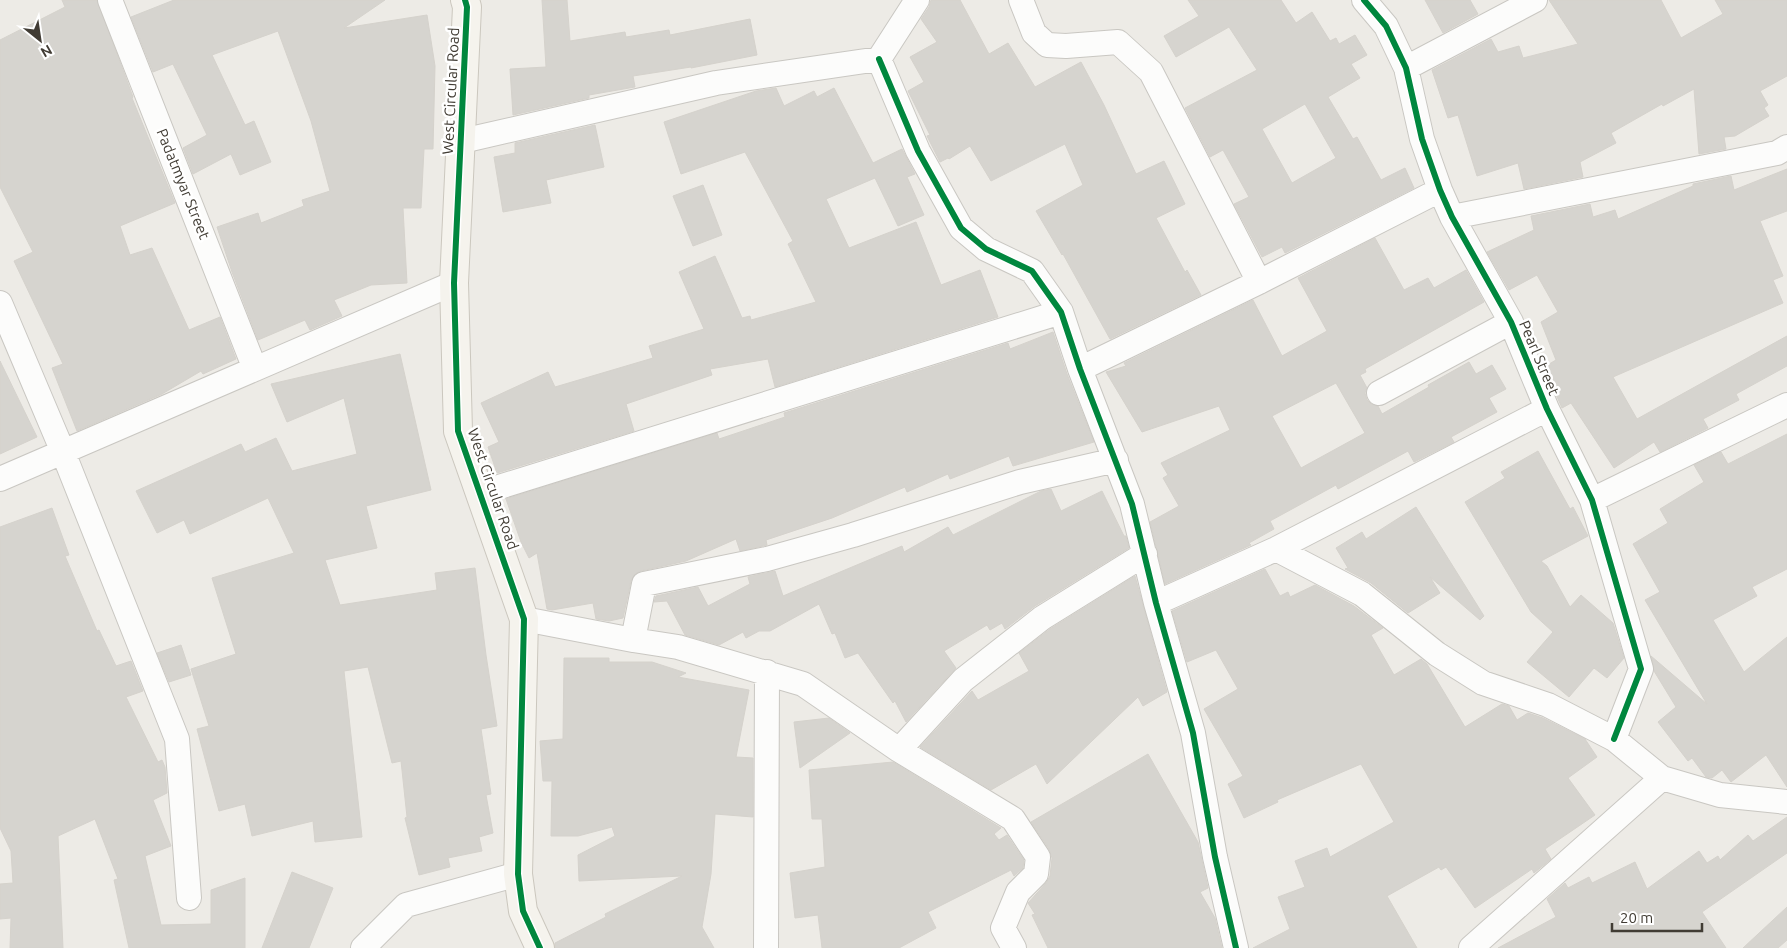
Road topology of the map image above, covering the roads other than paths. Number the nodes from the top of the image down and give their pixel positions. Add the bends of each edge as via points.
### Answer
1 (110, 0) edge
2 (465, 0) edge
3 (917, 0) edge
4 (1020, 0) edge
5 (1364, 0) edge
6 (1535, 0) edge
7 (879, 59) junction
8 (1406, 68) junction
9 (462, 141) junction
10 (1787, 147) edge
11 (1440, 190) junction
12 (1452, 217) junction
13 (1259, 282) junction
14 (454, 283) junction
15 (0, 304) edge
16 (1061, 312) junction
17 (1511, 322) junction
18 (1080, 368) junction
19 (255, 369) junction
20 (1379, 393) dead end
21 (1787, 406) edge
22 (1547, 409) junction
23 (63, 452) junction
24 (1116, 460) junction
25 (0, 479) edge
26 (480, 493) junction
27 (1592, 500) junction
28 (1276, 549) junction
29 (1145, 554) junction
30 (1156, 603) junction
31 (524, 619) junction
32 (633, 640) junction
33 (766, 672) junction
34 (1614, 739) junction
35 (899, 750) junction
36 (1662, 778) junction
37 (1787, 802) edge
38 (518, 874) junction
39 (189, 898) dead end
40 (363, 948) edge
41 (540, 948) edge
42 (766, 948) edge
43 (1014, 948) edge
44 (1236, 948) edge
45 (1471, 948) edge

1 - 19 street, Padatmyar Street
2 - 9 street, West Circular Road
3 - 7 street
4 - 13 street via 1034,33 1048,45 1118,42 1151,72
5 - 8 street, Pearl Street via 1386,26
6 - 8 street
7 - 9 street via 716,83
7 - 16 street via 918,151 960,228 986,249 1032,271
8 - 11 street, Pearl Street via 1422,139
9 - 14 street, West Circular Road
10 - 12 street via 1777,153
11 - 12 street, Pearl Street
11 - 13 street
12 - 17 street, Pearl Street
13 - 18 street
14 - 19 street
14 - 26 street, West Circular Road via 458,430
15 - 23 street
16 - 18 street
16 - 26 street
17 - 20 street
17 - 22 street, Pearl Street
18 - 24 street
19 - 23 street
21 - 27 street
22 - 27 street, Pearl Street
22 - 28 street
23 - 25 street
23 - 39 street via 177,739
24 - 29 street
24 - 32 street via 1020,482 767,559 644,584
26 - 31 street, West Circular Road
27 - 34 street, Pearl Street via 1641,669
28 - 30 street
28 - 34 street via 1362,594 1437,654 1483,683 1548,705
29 - 30 street
29 - 35 street via 1042,618 963,680
30 - 44 street via 1192,733
31 - 32 street
31 - 38 street, West Circular Road
32 - 33 street via 678,647
33 - 35 street via 803,684
33 - 42 street
34 - 36 street
35 - 43 street via 1013,819 1038,857 1036,874 1018,892 1003,928
36 - 37 street via 1720,795
36 - 45 street
38 - 40 street via 406,905
38 - 41 street, West Circular Road via 523,911

